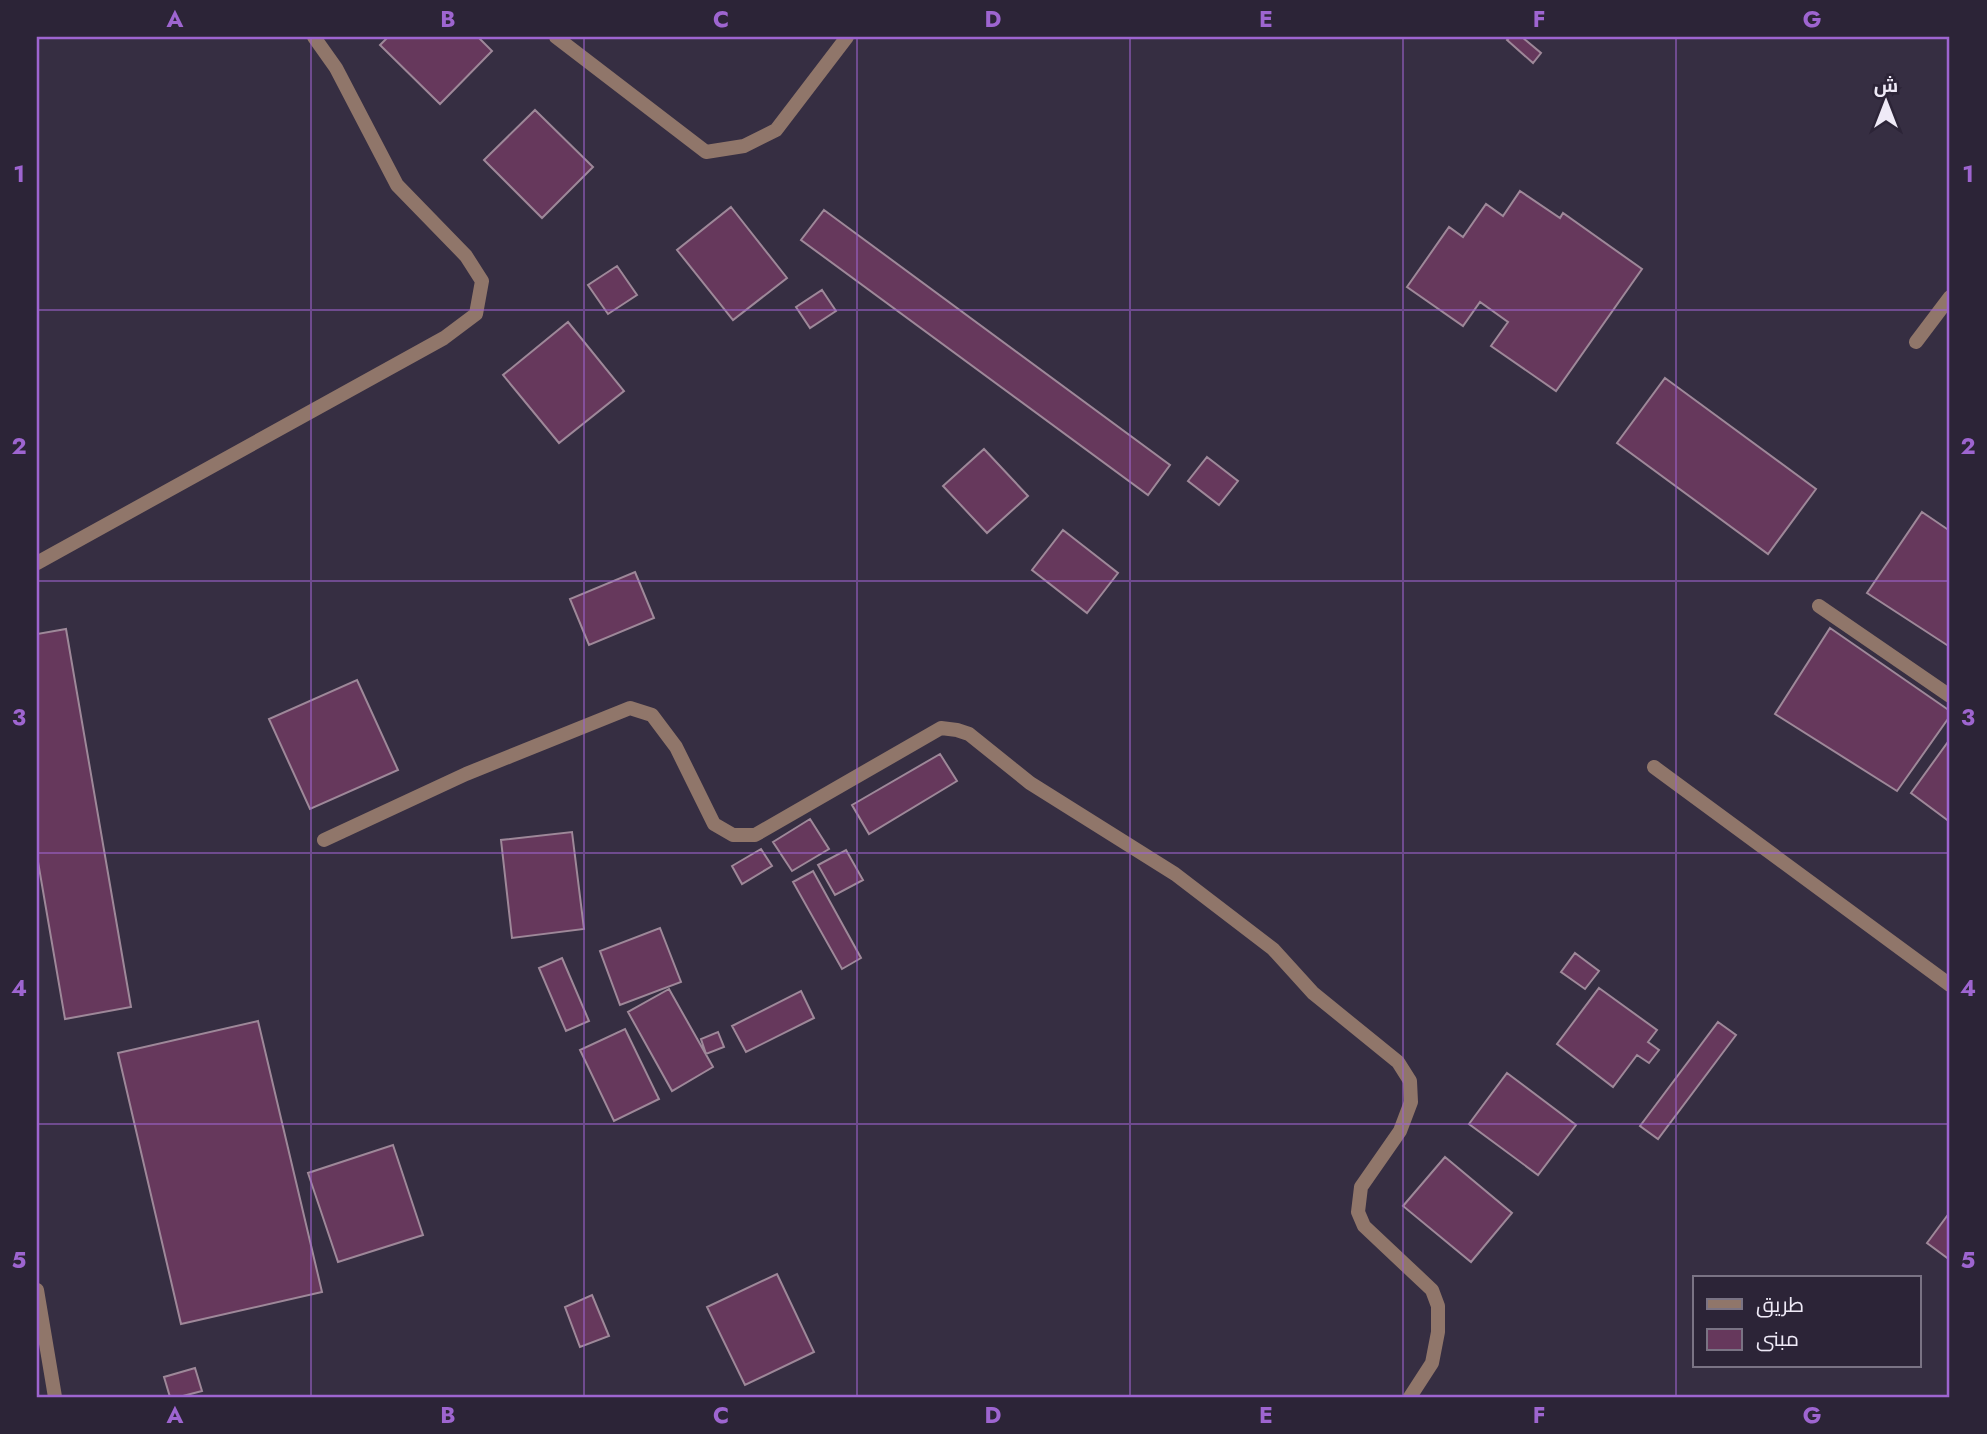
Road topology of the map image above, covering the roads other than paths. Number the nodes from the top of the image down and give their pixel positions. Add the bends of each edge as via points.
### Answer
1 (314, 37) edge
2 (556, 37) edge
3 (847, 37) edge
4 (1950, 297) edge
5 (1916, 342) dead end
6 (37, 563) edge
7 (1819, 606) dead end
8 (1950, 696) edge
9 (1654, 767) dead end
10 (324, 840) dead end
11 (1950, 985) edge
12 (37, 1290) edge
13 (55, 1397) edge
14 (1410, 1397) edge

1 - 6 street via 336,68 397,185 466,256 482,281 476,314 444,338
2 - 3 street via 706,152 744,146 776,130
4 - 5 street
7 - 8 street
9 - 11 street
10 - 14 street via 466,774 630,708 652,715 676,747 714,824 733,835 755,835 941,728 969,734 1030,783 1175,874 1273,949 1322,1000 1398,1062 1410,1081 1411,1102 1399,1131 1361,1187 1358,1212 1364,1226 1432,1290 1438,1306 1432,1363
12 - 13 street

